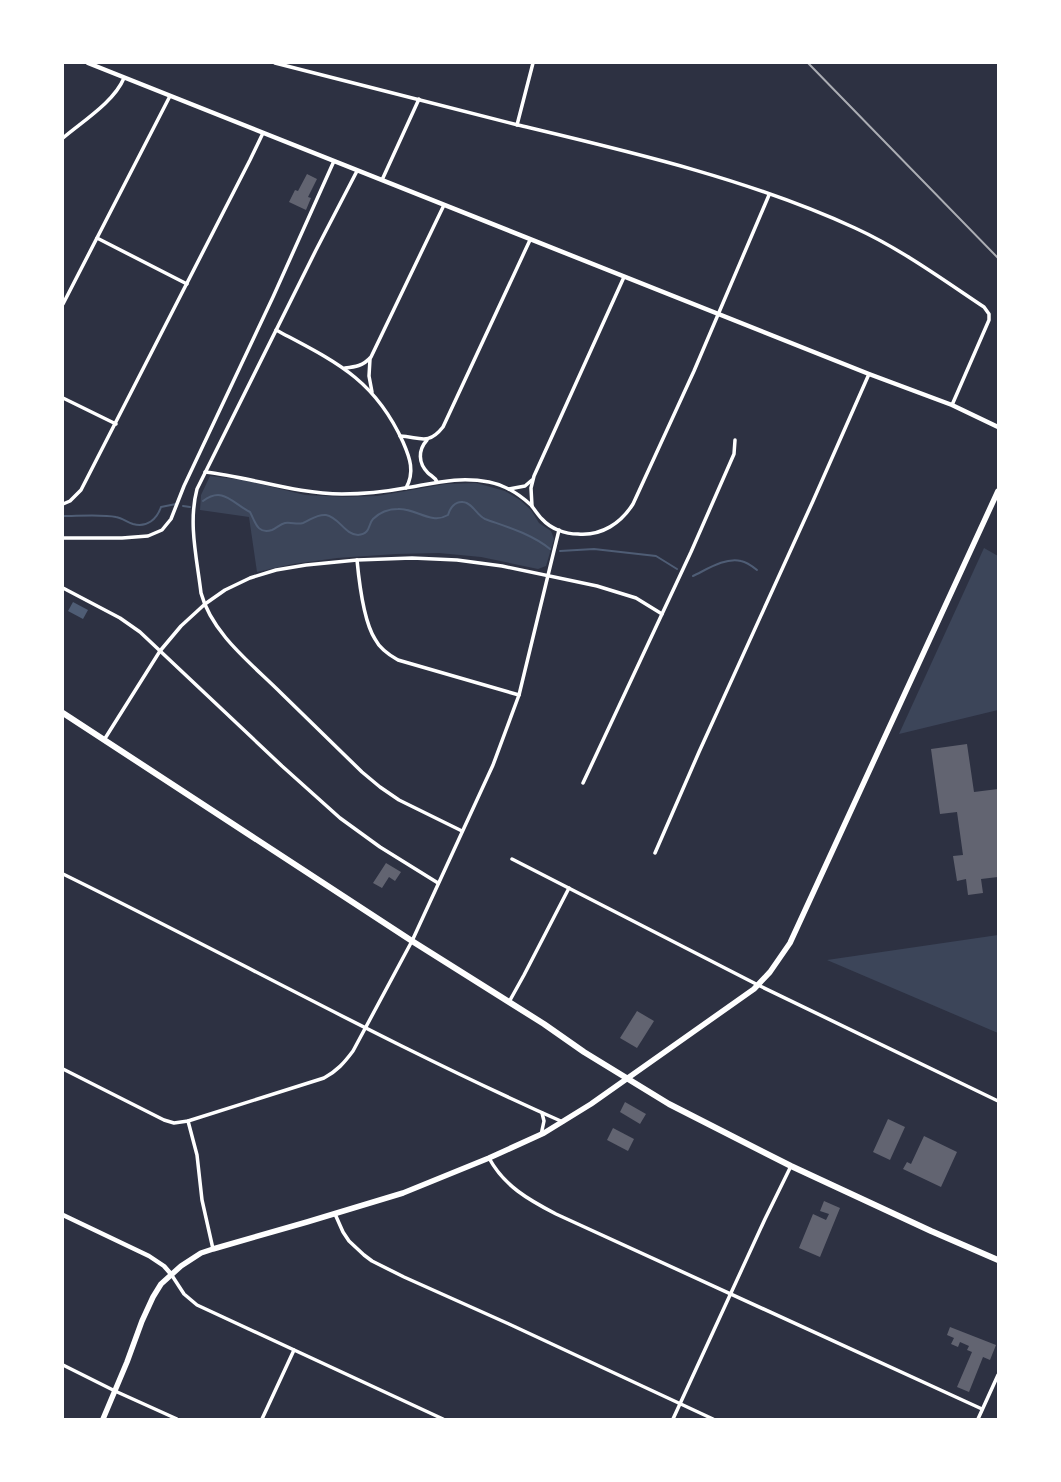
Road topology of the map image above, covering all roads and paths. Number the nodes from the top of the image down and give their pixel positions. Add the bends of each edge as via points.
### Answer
1 (88, 63) edge
2 (276, 63) edge
3 (533, 63) edge
4 (291, 65) edge
5 (124, 78) junction
6 (170, 96) junction
7 (419, 99) junction
8 (517, 125) junction
9 (263, 133) junction
10 (63, 138) edge
11 (334, 161) junction
12 (357, 171) junction
13 (382, 180) junction
14 (769, 195) junction
15 (444, 205) junction
16 (97, 238) junction
17 (530, 240) junction
18 (624, 277) junction
19 (187, 284) junction
20 (63, 304) edge
21 (719, 314) junction
22 (276, 330) junction
23 (371, 358) junction
24 (344, 368) junction
25 (869, 374) junction
26 (373, 394) junction
27 (63, 398) edge
28 (952, 405) junction
29 (116, 424) junction
30 (998, 427) edge
31 (400, 436) junction
32 (427, 440) junction
33 (735, 440) dead end
34 (205, 472) junction
35 (533, 479) junction
36 (437, 482) junction
37 (406, 488) junction
38 (510, 489) junction
39 (998, 492) edge
40 (63, 504) edge
41 (532, 507) junction
42 (559, 530) junction
43 (63, 538) edge
44 (357, 560) junction
45 (548, 577) junction
46 (63, 588) edge
47 (205, 604) junction
48 (662, 614) junction
49 (160, 651) junction
50 (519, 695) junction
51 (63, 713) edge
52 (104, 740) junction
53 (583, 783) dead end
54 (462, 831) junction
55 (655, 853) dead end
56 (512, 859) dead end
57 (63, 874) edge
58 (438, 883) junction
59 (569, 888) junction
60 (412, 941) junction
61 (758, 985) junction
62 (509, 1002) junction
63 (365, 1028) junction
64 (63, 1069) edge
65 (627, 1078) junction
66 (998, 1101) edge
67 (542, 1113) junction
68 (188, 1121) junction
69 (564, 1122) junction
70 (541, 1135) junction
71 (489, 1158) junction
72 (791, 1166) junction
73 (335, 1214) junction
74 (63, 1215) edge
75 (213, 1249) junction
76 (998, 1260) edge
77 (171, 1274) junction
78 (731, 1294) junction
79 (294, 1350) junction
80 (63, 1365) edge
81 (998, 1375) edge
82 (115, 1391) junction
83 (680, 1404) junction
84 (982, 1409) junction
85 (103, 1419) edge
86 (177, 1419) edge
87 (262, 1419) edge
88 (443, 1419) edge
89 (673, 1419) edge
90 (713, 1419) edge
91 (978, 1419) edge

1 - 5 street
2 - 4 street
3 - 8 street
4 - 7 street
5 - 6 street
5 - 10 street via 113,97
6 - 9 street
6 - 16 street
7 - 8 street
7 - 13 street
8 - 14 street via 693,170
9 - 11 street
9 - 19 street
11 - 12 street
11 - 43 street via 184,486 171,520 162,530 148,536
12 - 13 street
12 - 22 street
13 - 15 street
14 - 21 street
14 - 28 street via 877,238 923,265 986,309 989,320
15 - 17 street
15 - 23 street
16 - 19 street
16 - 20 street
17 - 18 street
17 - 32 street via 443,427
18 - 21 street
18 - 35 street
19 - 29 street
21 - 25 street
21 - 42 street via 634,504 614,524 597,532 578,534
22 - 24 street
22 - 34 street
23 - 24 street via 357,367
23 - 26 street via 369,376
24 - 26 street
25 - 28 street
25 - 55 street
26 - 31 street
27 - 29 street
28 - 30 street
29 - 40 street via 81,490
31 - 32 street
31 - 37 street via 411,467
32 - 36 street via 421,448 421,462 426,472
33 - 48 street via 734,454
34 - 37 street via 234,475 321,493 363,493
34 - 47 street via 197,489 192,512
35 - 38 street via 525,486
35 - 41 street
36 - 37 street
36 - 38 street via 456,479 477,480
38 - 41 street
39 - 61 main road via 790,943 778,963
41 - 42 street via 546,523
42 - 45 street
44 - 45 street via 457,560 502,566
44 - 47 street via 301,565 263,573 238,584
44 - 50 street via 370,630 381,648 389,655 413,665
45 - 48 street via 597,586 636,598
45 - 50 street
46 - 49 street via 130,625
47 - 49 street via 180,626
47 - 54 street via 213,620 235,648 362,772 399,800
48 - 53 street
49 - 52 street
49 - 58 street via 336,814 380,847
50 - 54 street via 493,765
51 - 52 main road
52 - 60 main road
54 - 58 street
56 - 59 street
57 - 63 street
58 - 60 street
59 - 61 street
59 - 62 street
60 - 62 main road
60 - 63 street
61 - 65 main road via 732,1006
61 - 66 street
62 - 65 main road
63 - 67 street via 466,1079
63 - 68 street via 344,1063 324,1078
64 - 68 street via 164,1120 174,1123
65 - 69 main road
65 - 72 main road via 669,1104
67 - 69 street
67 - 70 street via 544,1121
68 - 75 street via 197,1155 202,1200
69 - 70 main road
70 - 71 main road
71 - 73 main road via 403,1193
71 - 78 street via 504,1181 536,1203
72 - 76 main road
72 - 78 street
73 - 75 main road
73 - 83 street via 349,1241 372,1260
74 - 77 street via 149,1256
75 - 77 main road via 192,1259
77 - 79 street via 184,1294 197,1305
77 - 82 main road via 153,1297
78 - 83 street
78 - 84 street
79 - 87 street
79 - 88 street
80 - 82 street
81 - 84 street
82 - 85 main road
82 - 86 street
83 - 89 street
83 - 90 street
84 - 91 street

